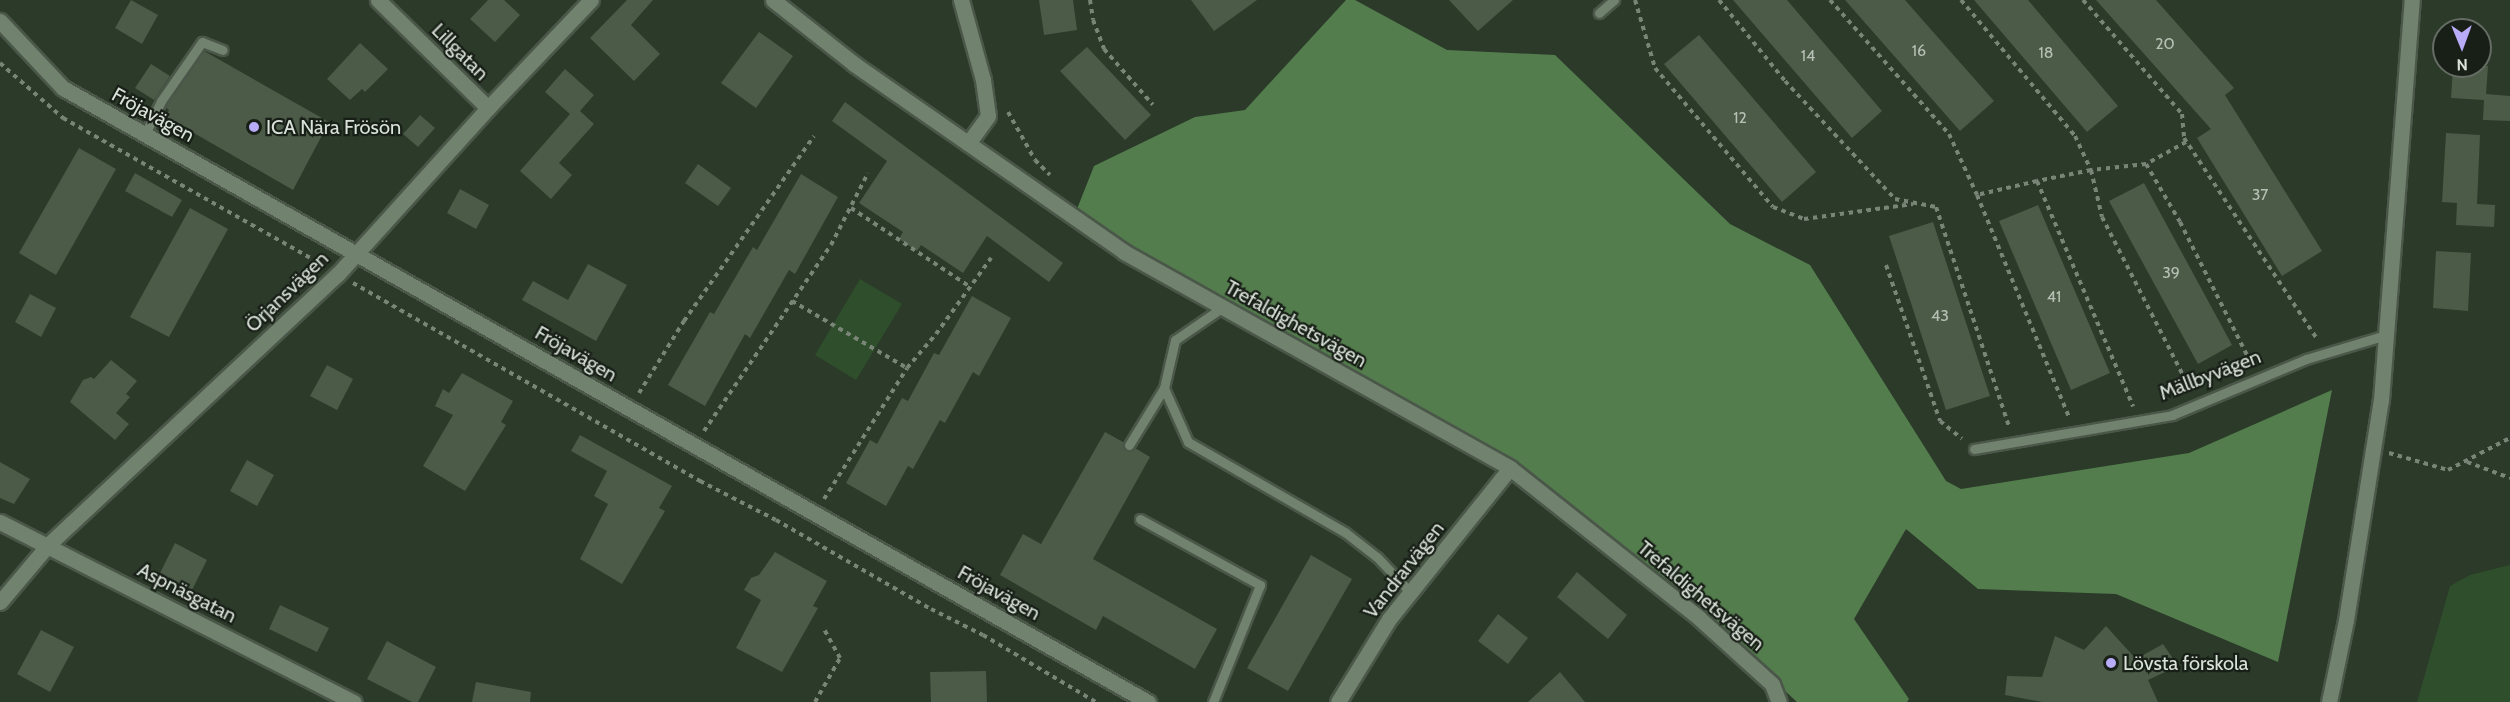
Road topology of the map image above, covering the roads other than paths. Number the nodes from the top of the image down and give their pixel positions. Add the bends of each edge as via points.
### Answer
1 (378, 0) edge
2 (591, 0) edge
3 (773, 0) edge
4 (961, 0) edge
5 (1614, 0) edge
6 (2412, 0) edge
7 (1599, 13) dead end
8 (0, 21) edge
9 (224, 50) dead end
10 (488, 108) junction
11 (145, 134) junction
12 (968, 144) junction
13 (355, 253) junction
14 (1223, 307) junction
15 (2386, 335) junction
16 (1164, 388) junction
17 (1129, 445) dead end
18 (1974, 448) road end
19 (1510, 468) junction
20 (1140, 519) dead end
21 (0, 522) edge
22 (48, 545) junction
23 (1410, 592) junction
24 (0, 602) edge
25 (354, 702) edge
26 (1148, 702) edge
27 (1214, 702) edge
28 (1338, 702) edge
29 (1779, 702) edge
30 (2329, 702) edge

1 - 10 street, Lillgatan
2 - 10 street, Örjansvägen
3 - 12 street, Trefaldighetsvägen via 854,64
4 - 12 street via 983,80 988,116
5 - 7 lane
6 - 15 street
8 - 11 street, Fröjavägen via 63,88
9 - 11 lane via 202,42 161,101
10 - 13 street, Örjansvägen
11 - 13 street, Fröjavägen
12 - 14 street, Trefaldighetsvägen via 1124,252
13 - 22 street, Örjansvägen via 338,274
13 - 26 street, Fröjavägen
14 - 16 lane via 1175,340
14 - 19 street, Trefaldighetsvägen
15 - 18 lane, Mällbyvägen via 2325,352 2172,415
15 - 30 street via 2374,448
16 - 17 lane
16 - 23 lane via 1188,442 1346,533 1377,557
19 - 23 street, Vandrarvägen
19 - 29 street, Trefaldighetsvägen via 1699,618 1772,684
20 - 27 lane via 1260,585
21 - 22 street, Aspnäsgatan
22 - 24 street, Örjansvägen
22 - 25 street, Aspnäsgatan
23 - 28 street, Vandrarvägen

